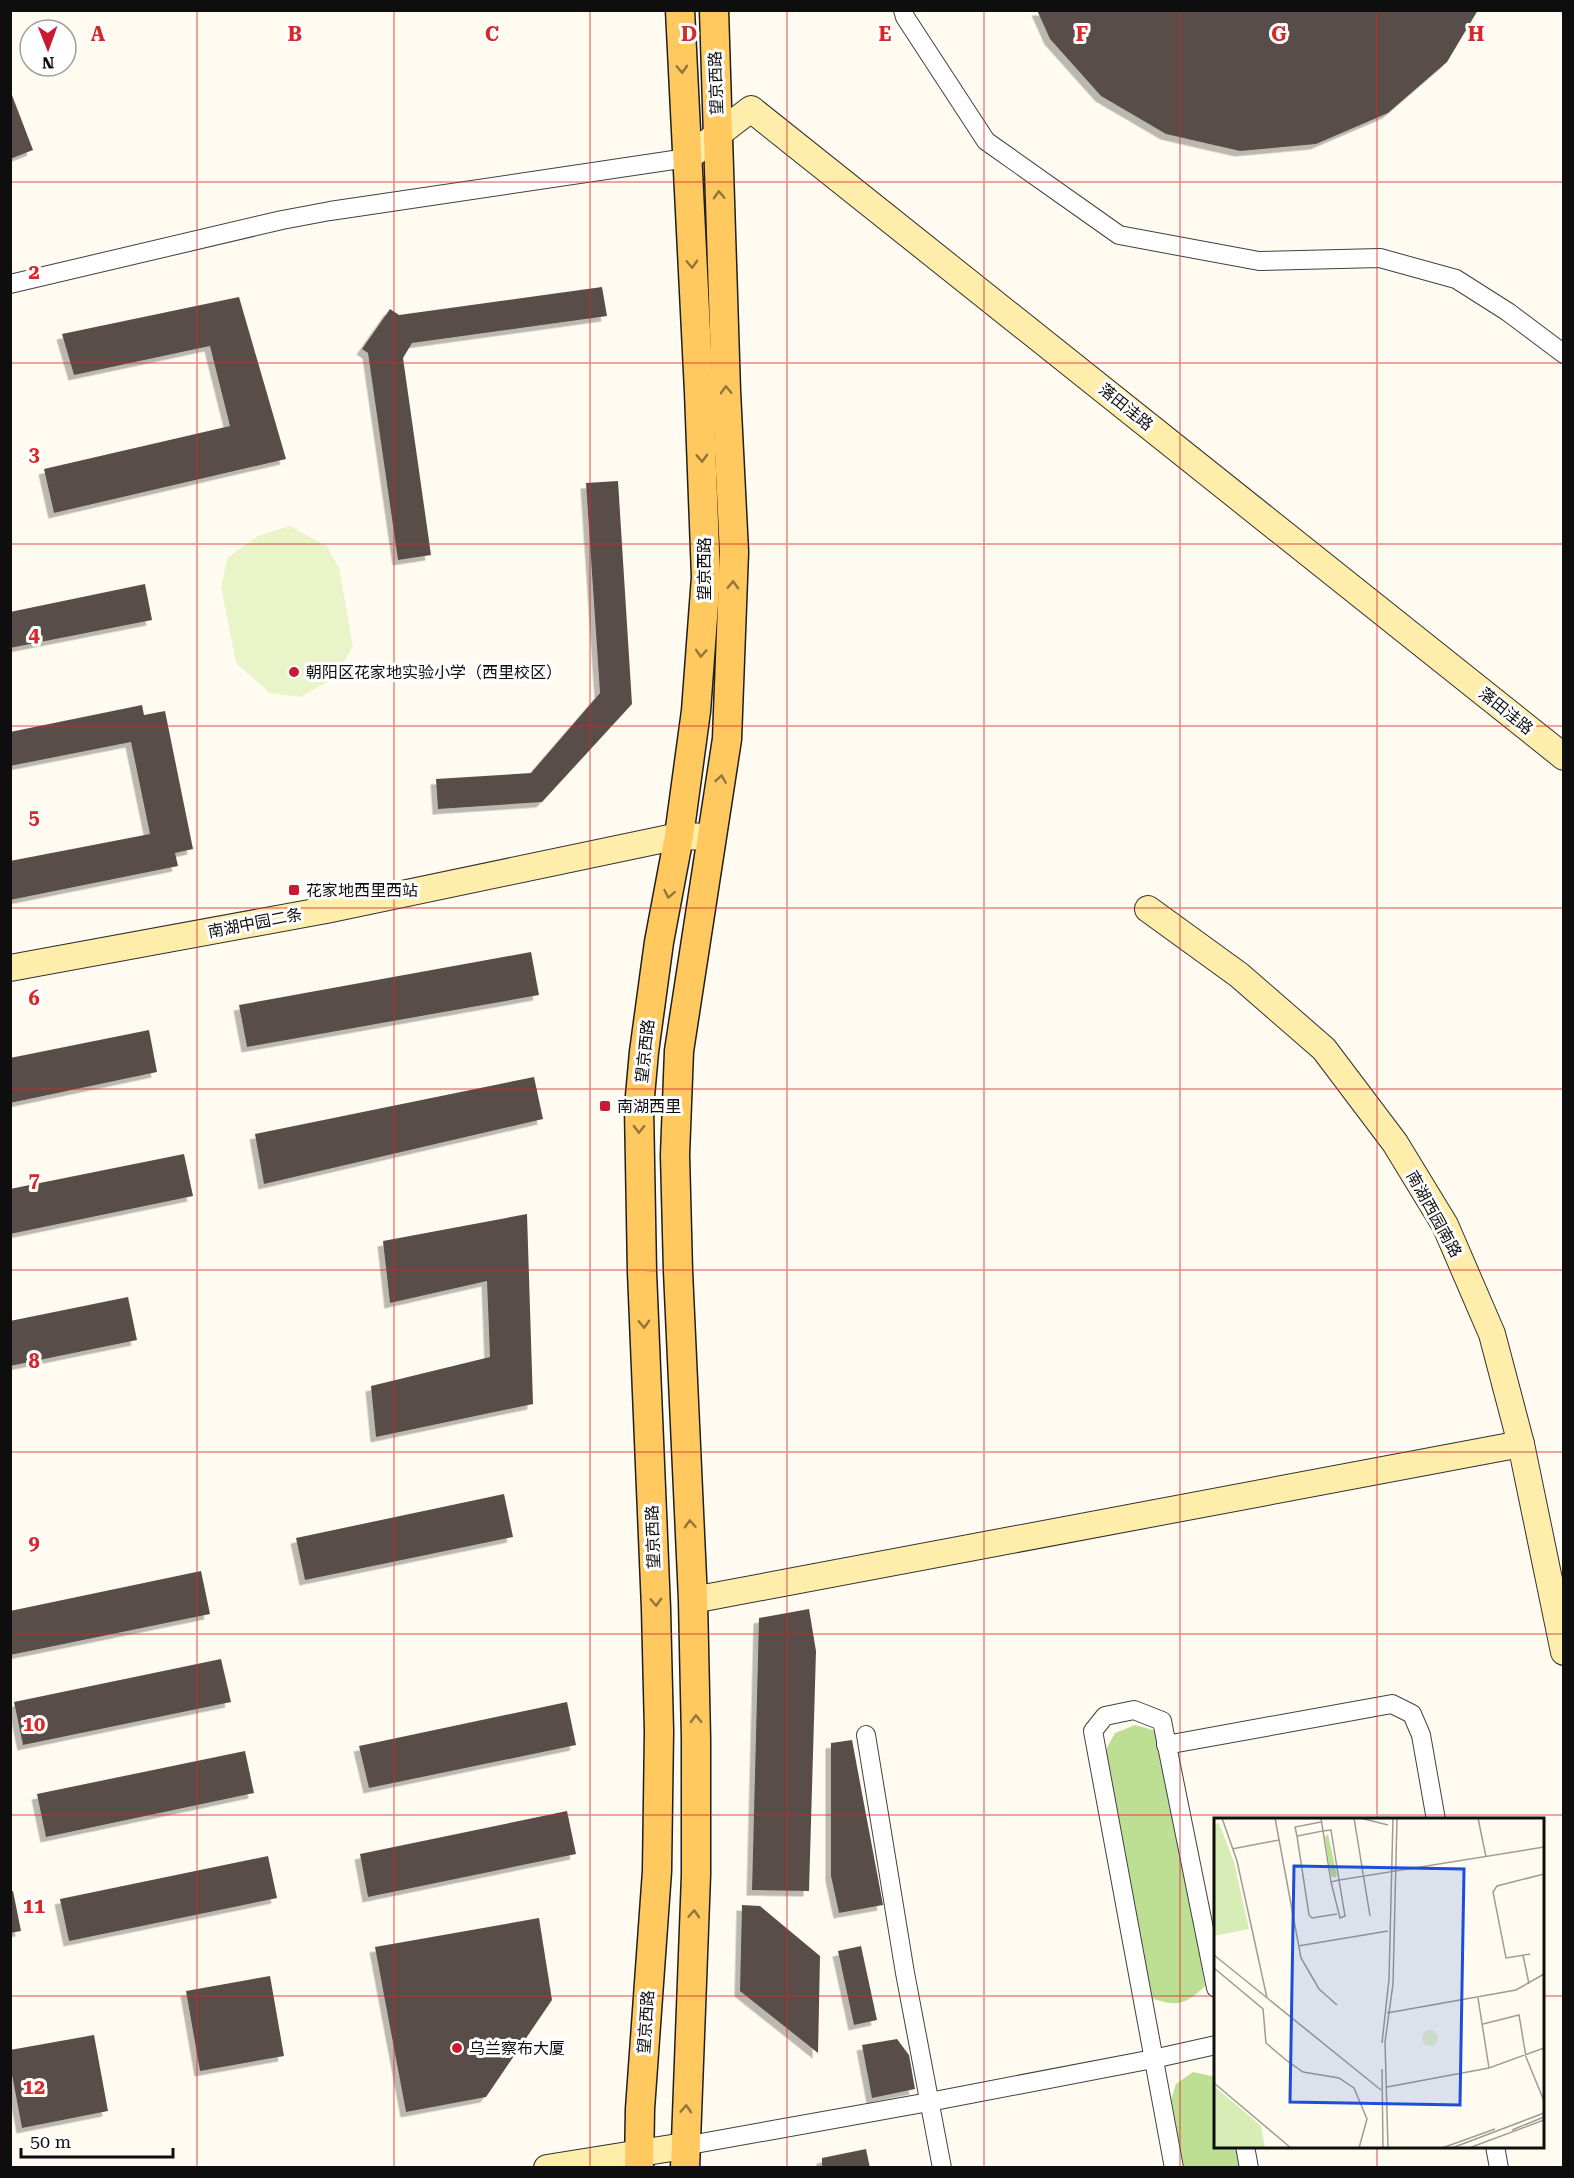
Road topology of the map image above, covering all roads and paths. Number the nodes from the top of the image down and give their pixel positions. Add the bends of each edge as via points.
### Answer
1 (680, 10) edge
2 (714, 10) edge
3 (903, 10) edge
4 (717, 136) junction
5 (687, 158) junction
6 (10, 284) edge
7 (1563, 354) edge
8 (1563, 757) edge
9 (679, 836) junction
10 (712, 837) junction
11 (1149, 909) dead end
12 (10, 968) edge
13 (1521, 1444) junction
14 (693, 1600) junction
15 (1563, 1652) edge
16 (866, 1735) dead end
17 (1166, 1745) junction
18 (1436, 1818) edge
19 (1214, 1983) edge
20 (1214, 2045) edge
21 (1154, 2059) junction
22 (929, 2102) junction
23 (1245, 2148) edge
24 (1495, 2148) edge
25 (684, 2157) edge
26 (640, 2160) edge
27 (547, 2168) edge
28 (942, 2168) edge
29 (1174, 2168) edge
30 (1249, 2168) edge
31 (1498, 2168) edge

1 -> 5 main road, 望京西路
2 - 4 main road, 望京西路
3 - 7 street via 986,141 1119,235 1259,261 1380,258 1456,279
4 - 5 street, 落田洼路
4 - 8 street, 落田洼路 via 751,109
10 -> 4 main road, 望京西路 via 727,739 734,552
5 - 6 street via 330,211
5 -> 9 main road, 望京西路 via 706,577 696,711
9 - 10 street, 南湖中园二条
9 - 12 street, 南湖中园二条 via 308,913
9 -> 26 main road, 望京西路 via 658,953 639,1107 659,1731 657,1871
14 -> 10 main road, 望京西路 via 675,1155 679,1051
11 - 13 street, 南湖西园南路 via 1239,975 1324,1048 1395,1143 1445,1225 1492,1334
13 - 14 street
13 - 15 street, 南湖西园南路
25 -> 14 main road, 望京西路 via 696,1875
16 - 22 street
17 - 18 street via 1392,1704 1412,1714 1421,1735
17 - 19 street
17 - 21 street via 1162,1721 1134,1710 1105,1716 1094,1731
20 - 21 street
21 - 22 street
21 - 29 street
22 - 25 street
22 - 28 street
23 - 30 street
24 - 31 street
25 - 26 street
26 - 27 street

